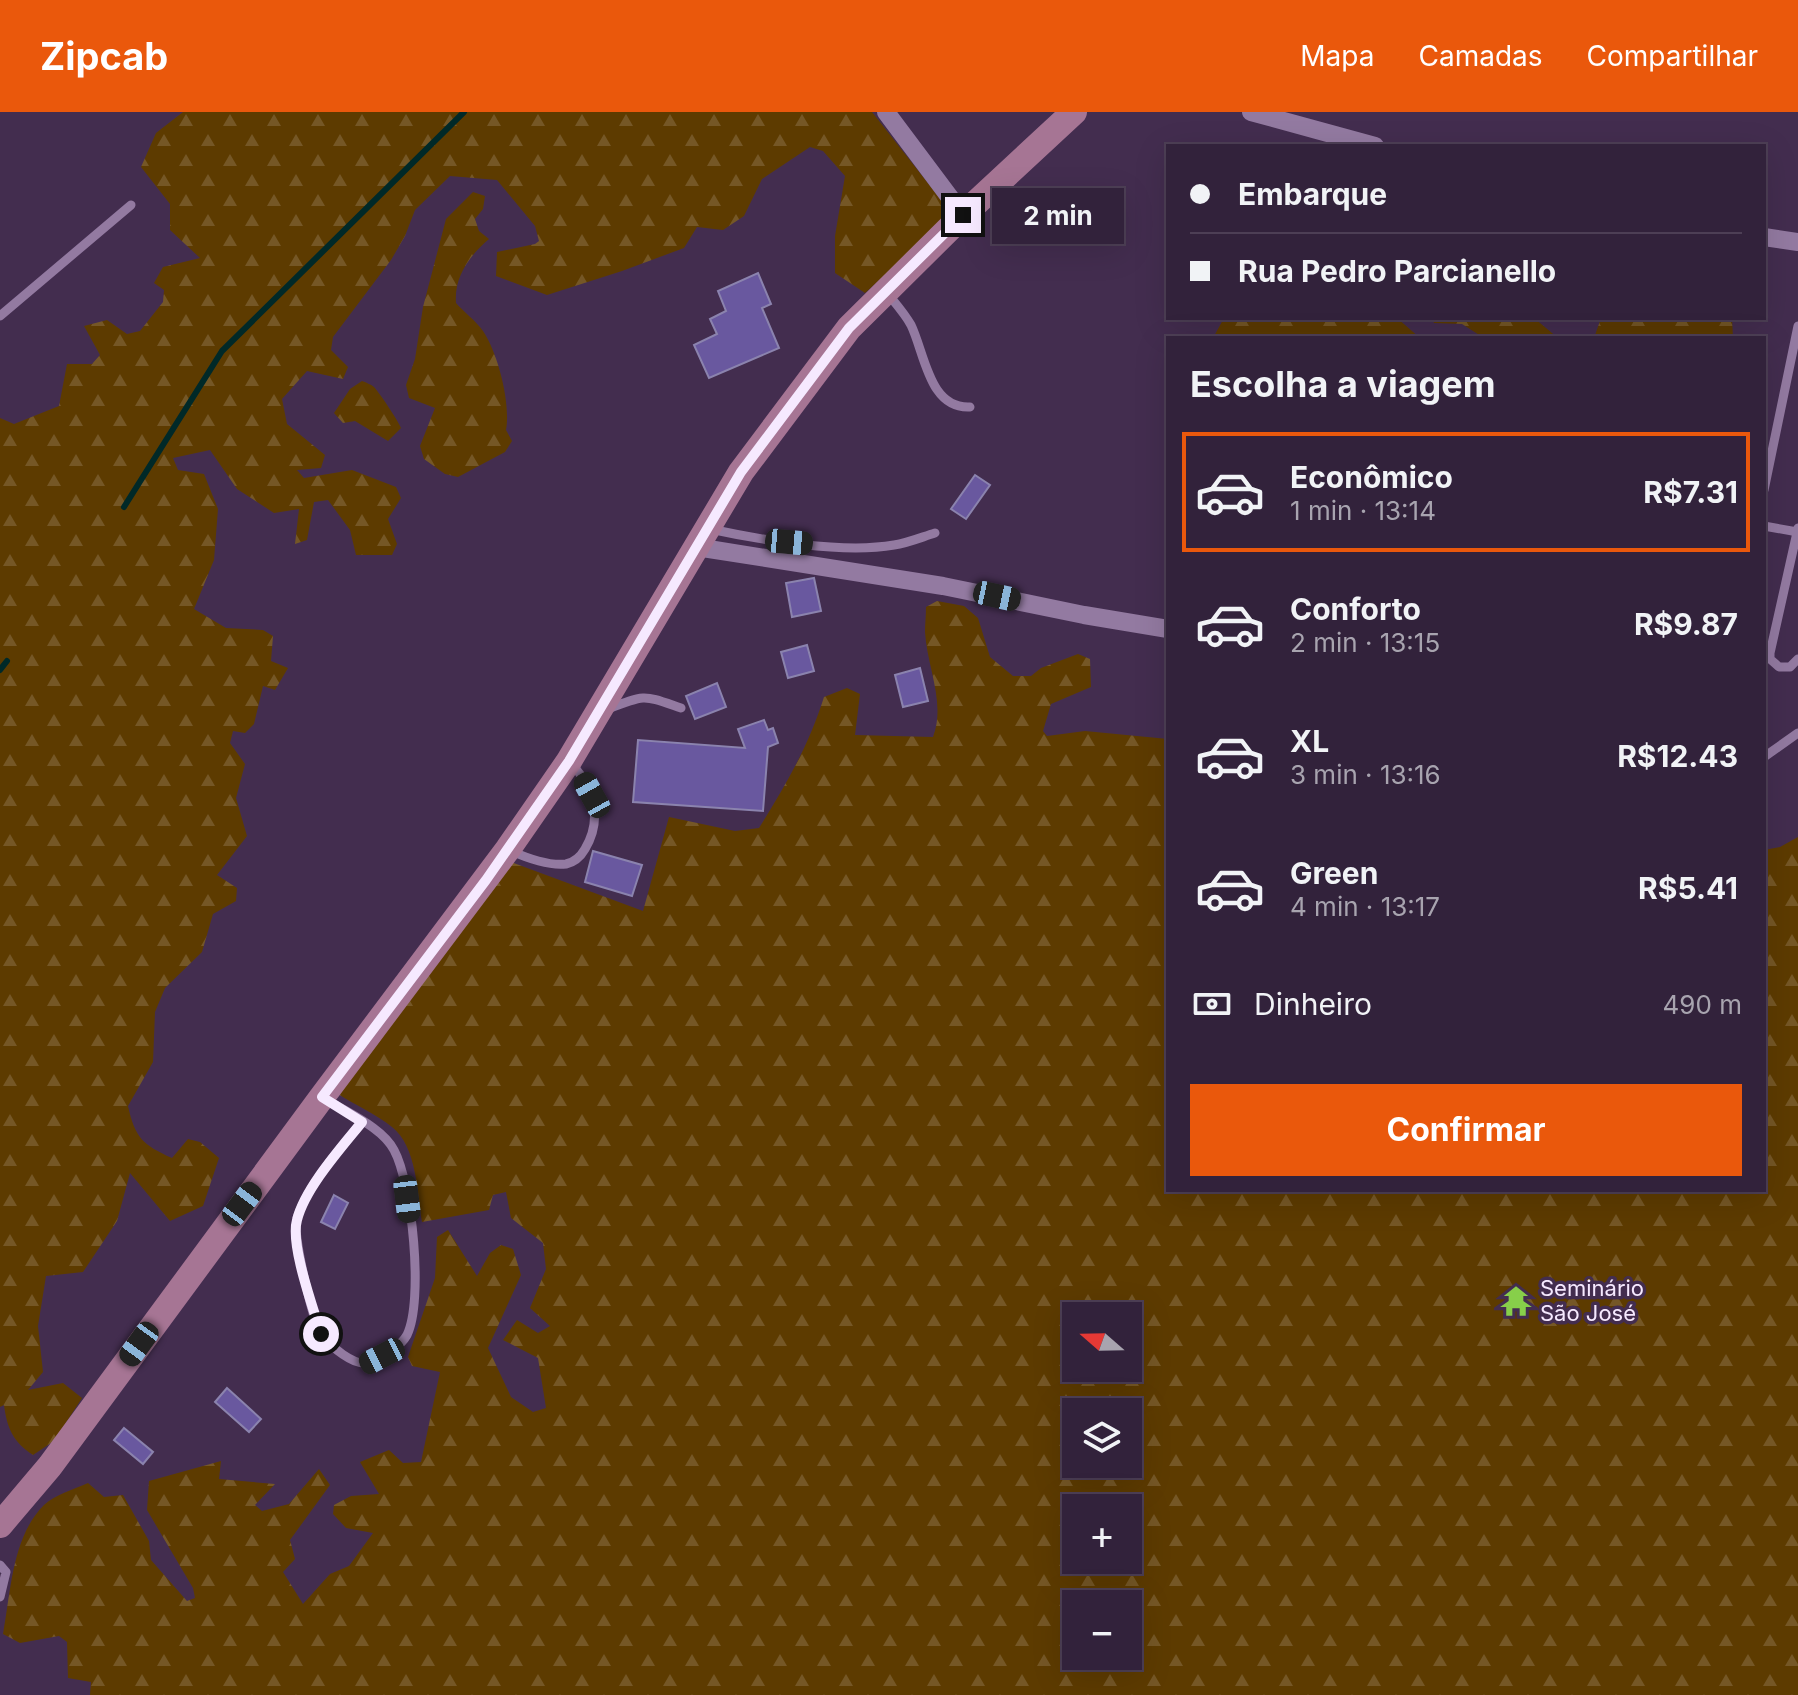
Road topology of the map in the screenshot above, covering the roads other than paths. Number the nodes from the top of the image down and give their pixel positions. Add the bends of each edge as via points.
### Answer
1 (886, 112) edge
2 (1074, 112) edge
3 (1251, 112) edge
4 (1368, 144) edge
5 (131, 205) dead end
6 (963, 215) junction
7 (1766, 237) edge
8 (1798, 242) edge
9 (886, 291) junction
10 (0, 316) edge
11 (1798, 326) edge
12 (970, 407) dead end
13 (1766, 480) edge
14 (1766, 526) edge
15 (1798, 531) edge
16 (935, 533) dead end
17 (701, 538) junction
18 (1166, 629) edge
19 (1798, 659) edge
20 (681, 708) dead end
21 (598, 713) junction
22 (1798, 733) edge
23 (1766, 756) edge
24 (569, 761) junction
25 (508, 849) junction
26 (322, 1097) junction
27 (362, 1122) junction
28 (0, 1525) edge
29 (0, 1565) edge
30 (0, 1597) edge

1 - 6 street
2 - 6 street
3 - 4 street
5 - 10 lane
6 - 9 street
7 - 8 street
9 - 12 lane via 909,320 929,374 947,402
9 - 17 street via 849,328 741,472
11 - 13 lane
14 - 15 lane
15 - 19 lane via 1770,653 1779,667 1790,667
16 - 17 lane via 871,548
17 - 18 street
17 - 21 street
20 - 21 lane via 640,696
21 - 24 street
22 - 23 lane
24 - 25 street
24 - 25 lane via 592,795 596,817 594,835 581,857 567,864 549,863
25 - 26 street
26 - 27 lane
26 - 28 street via 50,1466
27 - 27 lane via 306,1196 296,1222 299,1256 321,1334 353,1361 367,1363 406,1338 417,1273 404,1173 393,1147
29 - 30 lane via 6,1572

